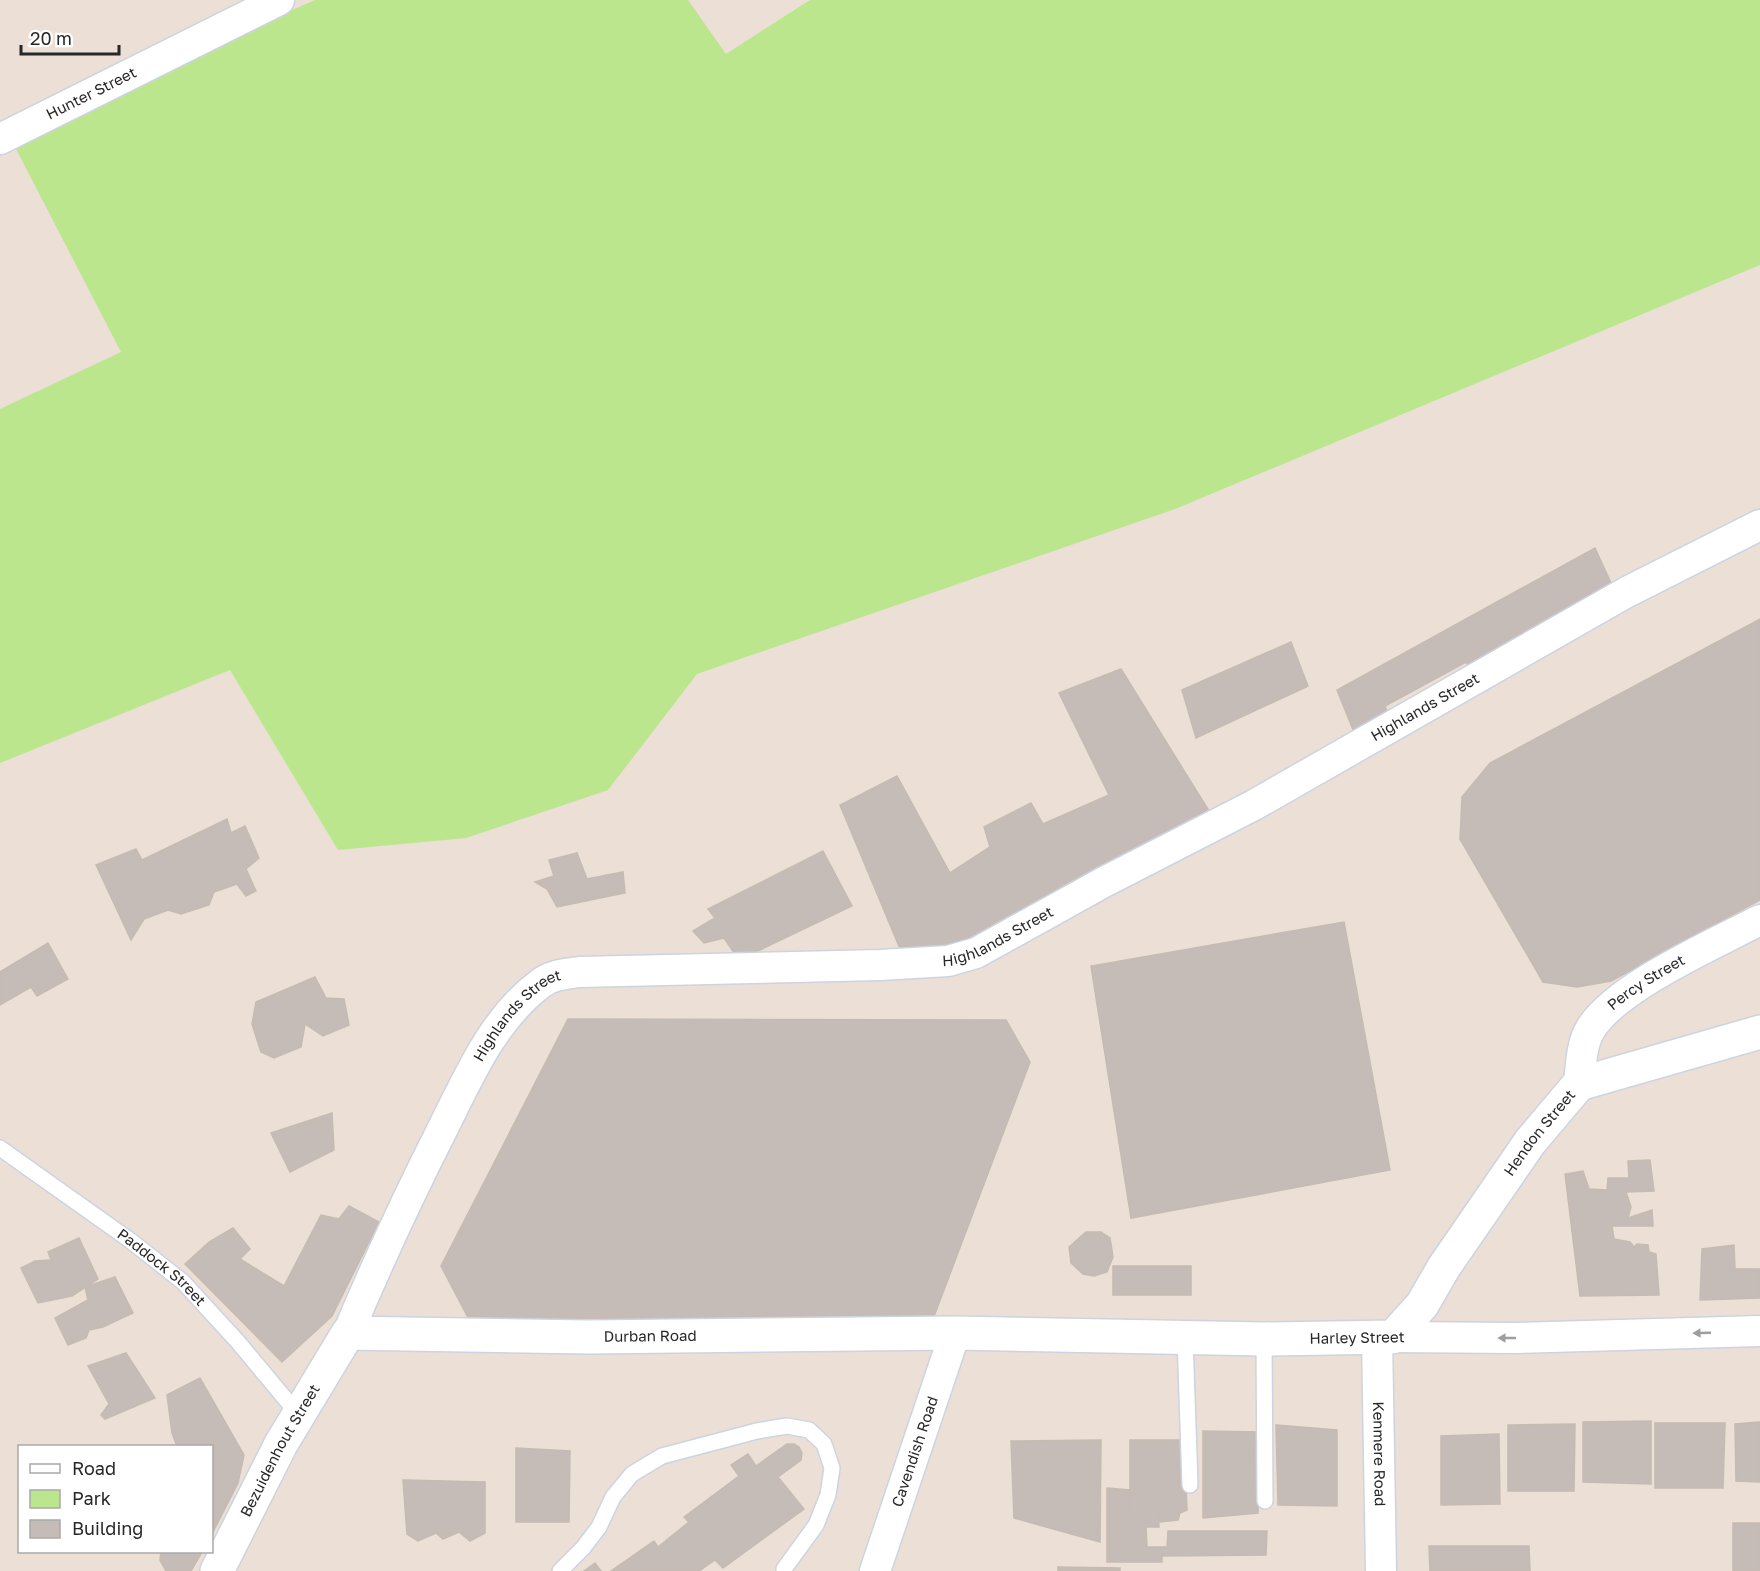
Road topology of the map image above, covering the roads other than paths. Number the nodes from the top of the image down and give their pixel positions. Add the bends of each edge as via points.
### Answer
1 (279, 0) edge
2 (0, 139) edge
3 (1760, 525) edge
4 (1760, 920) edge
5 (1760, 1032) edge
6 (1579, 1084) junction
7 (0, 1148) edge
8 (1760, 1331) edge
9 (348, 1333) junction
10 (955, 1333) junction
11 (1185, 1337) junction
12 (1385, 1337) junction
13 (1264, 1339) junction
14 (298, 1414) junction
15 (1190, 1485) dead end
16 (1265, 1500) dead end
17 (785, 1570) edge
18 (217, 1571) edge
19 (560, 1571) edge
20 (875, 1571) edge
21 (1381, 1571) edge

1 - 2 street, Hunter Street
3 - 9 street, Highlands Street via 1627,592 1254,805 976,953 948,961 880,965 579,972 542,982 496,1030 464,1085 402,1209
4 - 6 street, Percy Street via 1657,974 1601,1014 1589,1032
5 - 6 street, Hendon Street
6 - 12 street, Hendon Street via 1530,1142 1422,1305
7 - 14 lane, Paddock Street via 183,1282
8 -> 12 street, Harley Street via 1515,1338
9 - 10 street, Durban Road via 589,1337
9 - 14 street, Bezuidenhout Street
10 - 11 street, Harley Street
10 - 20 street, Cavendish Road
11 - 13 street, Harley Street
11 - 15 lane
12 - 13 street, Harley Street
12 - 21 street, Kenmere Road
13 - 16 lane
14 - 18 street, Bezuidenhout Street
17 - 19 lane via 816,1525 828,1495 832,1468 824,1444 809,1430 788,1426 662,1456 632,1474 613,1497 584,1548

